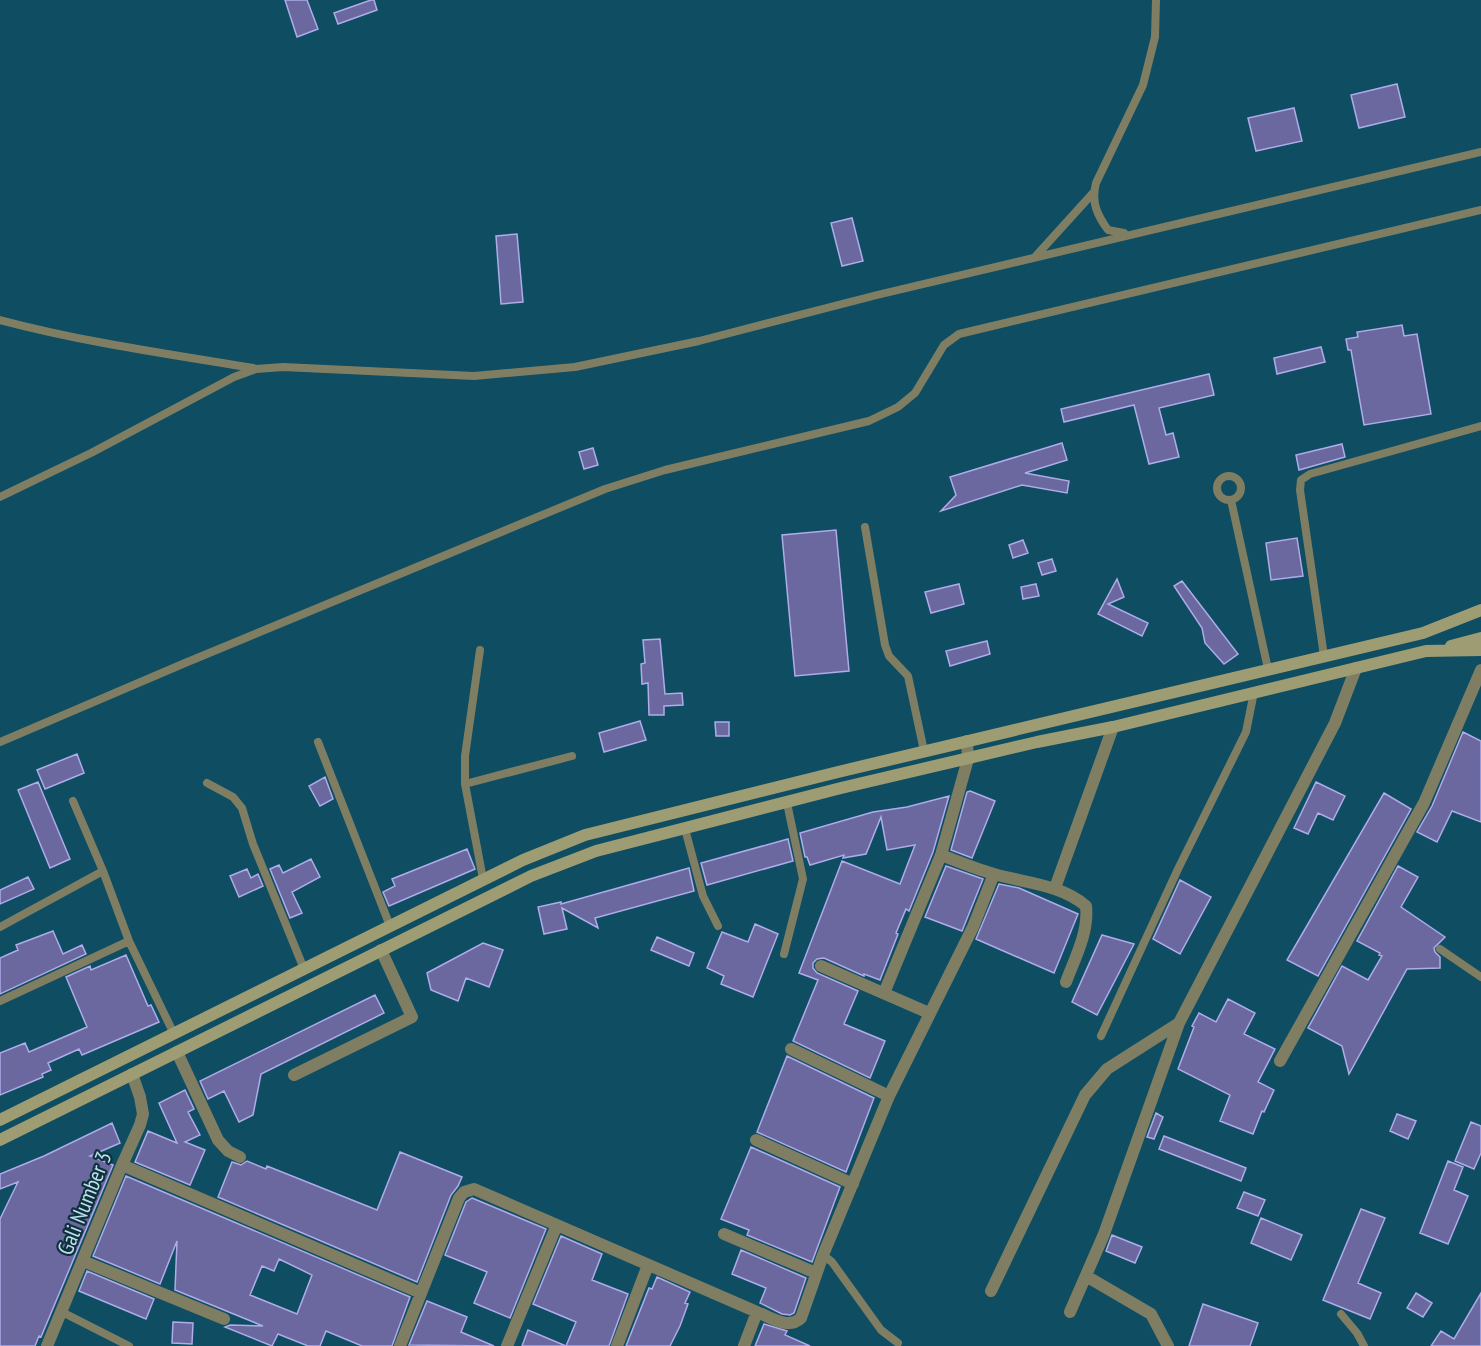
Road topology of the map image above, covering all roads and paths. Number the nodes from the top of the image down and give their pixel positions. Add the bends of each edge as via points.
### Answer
1 (1156, 0) edge
2 (1481, 152) edge
3 (1093, 193) junction
4 (1481, 210) edge
5 (1132, 234) junction
6 (1035, 257) junction
7 (0, 320) edge
8 (256, 369) junction
9 (1481, 426) edge
10 (0, 497) edge
11 (1231, 500) dead end
12 (866, 527) dead end
13 (1481, 610) edge
14 (1481, 619) edge
15 (1423, 633) junction
16 (1481, 638) edge
17 (480, 650) dead end
18 (1481, 650) edge
19 (1426, 651) junction
20 (1324, 656) junction
21 (1356, 668) junction
22 (1268, 669) junction
23 (1481, 670) edge
24 (1254, 692) junction
25 (1113, 727) junction
26 (967, 741) junction
27 (0, 742) edge
28 (318, 742) dead end
29 (924, 751) junction
30 (572, 756) dead end
31 (968, 759) junction
32 (207, 783) dead end
33 (465, 784) junction
34 (73, 801) dead end
35 (787, 803) junction
36 (685, 829) junction
37 (941, 855) junction
38 (103, 871) junction
39 (994, 874) junction
40 (483, 879) junction
41 (1055, 888) junction
42 (390, 926) junction
43 (718, 926) dead end
44 (0, 927) edge
45 (129, 941) junction
46 (1440, 949) dead end
47 (381, 950) junction
48 (784, 954) dead end
49 (821, 966) dead end
50 (304, 969) junction
51 (1481, 977) edge
52 (1066, 982) dead end
53 (884, 993) junction
54 (0, 1001) edge
55 (929, 1013) junction
56 (1179, 1023) junction
57 (174, 1034) junction
58 (1101, 1036) dead end
59 (791, 1050) dead end
60 (177, 1052) junction
61 (1281, 1061) dead end
62 (132, 1074) junction
63 (294, 1075) dead end
64 (889, 1096) junction
65 (0, 1120) edge
66 (0, 1140) edge
67 (756, 1140) dead end
68 (240, 1157) dead end
69 (122, 1165) junction
70 (853, 1184) junction
71 (556, 1227) junction
72 (724, 1234) dead end
73 (823, 1255) junction
74 (83, 1261) junction
75 (648, 1265) junction
76 (816, 1273) junction
77 (1086, 1276) junction
78 (991, 1292) dead end
79 (421, 1293) junction
80 (62, 1312) junction
81 (757, 1312) junction
82 (1070, 1312) dead end
83 (1341, 1314) dead end
84 (224, 1319) dead end
85 (898, 1343) dead end
86 (47, 1346) edge
87 (129, 1346) edge
88 (400, 1346) edge
89 (507, 1346) edge
90 (617, 1346) edge
91 (744, 1346) edge
92 (1168, 1346) edge
93 (1364, 1346) edge

1 - 3 lane via 1155,37 1143,84
2 - 5 lane
3 - 5 lane via 1098,217 1108,230
3 - 6 lane
4 - 27 lane via 959,334 944,345 915,393 898,407 869,421 665,470 605,489
5 - 6 lane
6 - 8 lane via 699,341 575,367 474,376
7 - 8 lane
8 - 10 lane
9 - 20 lane via 1310,474 1301,480
11 - 22 lane
12 - 29 lane via 885,645 908,676
13 - 15 main road
14 - 15 main road
15 - 20 main road
16 - 19 main road
17 - 33 lane via 465,756
18 - 19 main road
19 - 21 main road
20 - 22 main road
21 - 24 main road
21 - 56 street via 1335,723
22 - 26 main road
23 - 61 street via 1424,803
24 - 25 main road
24 - 58 lane via 1246,732
25 - 31 main road
25 - 41 street
26 - 29 main road
26 - 31 street
28 - 42 lane
29 - 40 main road via 585,835
30 - 33 lane
31 - 35 main road
31 - 37 street
32 - 50 lane via 233,797 242,808
33 - 40 lane
34 - 38 lane
35 - 36 main road
35 - 48 lane via 803,879
36 - 43 lane via 703,896
36 - 47 main road via 596,851 531,876
37 - 39 street
37 - 53 street
38 - 44 lane
38 - 45 lane
39 - 41 street
39 - 55 street via 973,927
40 - 42 main road
41 - 52 street via 1086,906 1084,932
42 - 50 main road
45 - 54 lane
45 - 57 lane
46 - 51 lane
47 - 60 main road
47 - 63 street via 412,1017
49 - 53 street
50 - 57 main road
53 - 55 street
55 - 64 street
56 - 77 street
56 - 78 street via 1107,1069 1085,1095
57 - 65 main road
59 - 64 street
60 - 62 main road
60 - 68 street via 218,1140
62 - 66 main road
62 - 69 street, Gali Number 3 via 143,1114
64 - 70 street
67 - 70 street
69 - 74 street, Gali Number 3
69 - 79 street
70 - 73 street
71 - 75 street
71 - 79 street via 474,1190 464,1192
71 - 89 street
72 - 76 street
73 - 76 street
73 - 85 lane via 882,1330
74 - 80 street, Gali Number 3
74 - 84 street
75 - 81 street
75 - 90 street
76 - 81 street via 796,1323 788,1324
77 - 82 street
77 - 92 street via 1151,1314
79 - 88 street
80 - 86 street, Gali Number 3
80 - 87 lane
81 - 91 street
83 - 93 lane

